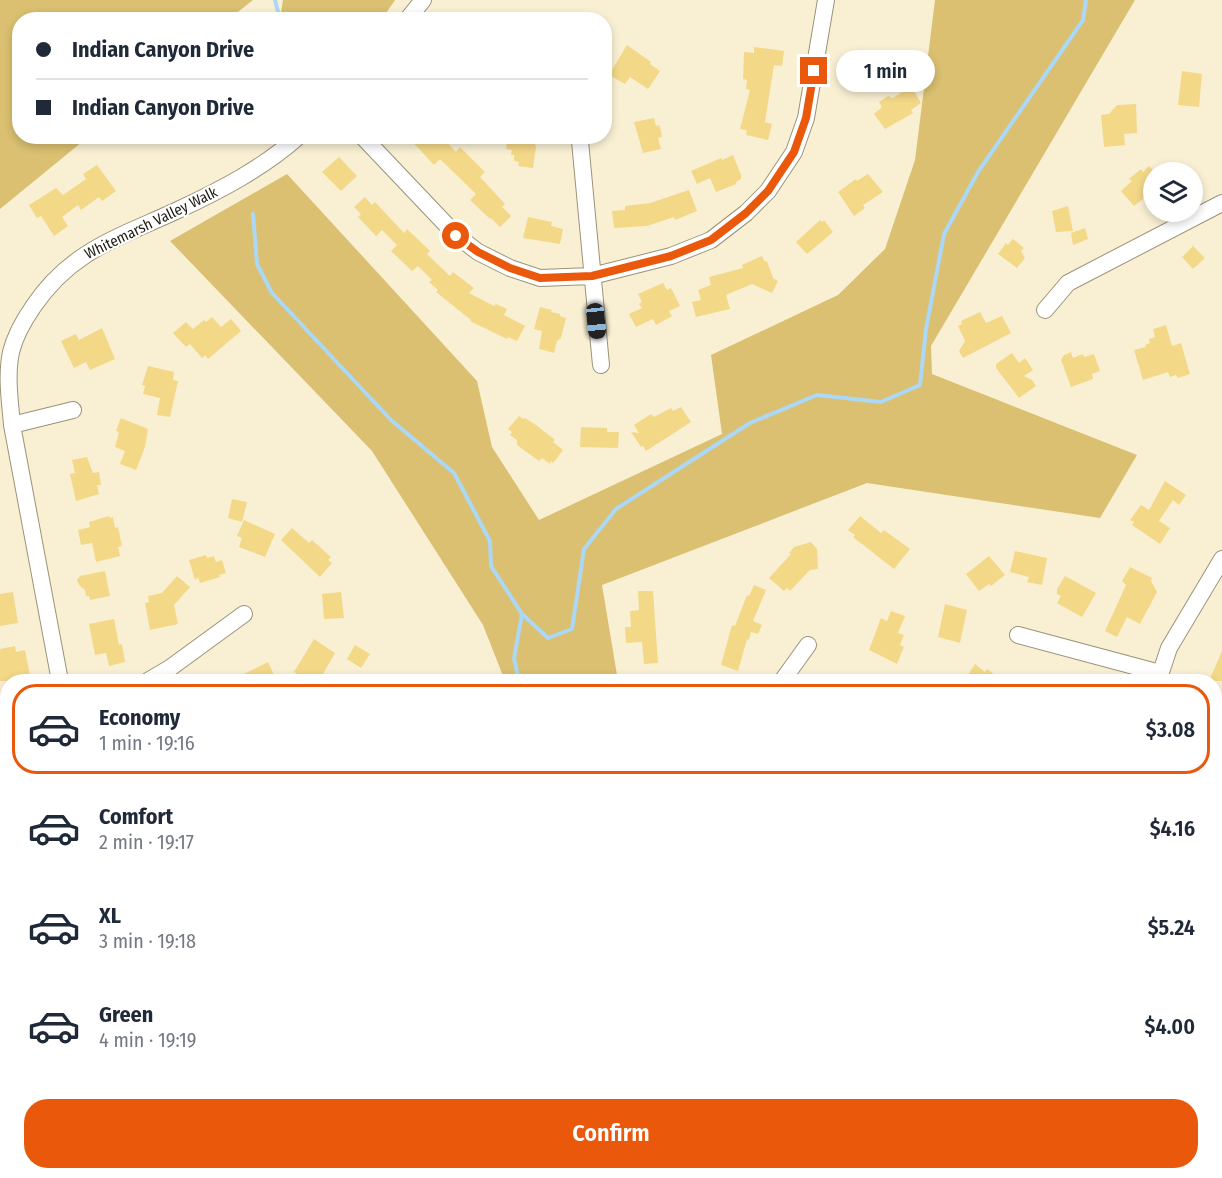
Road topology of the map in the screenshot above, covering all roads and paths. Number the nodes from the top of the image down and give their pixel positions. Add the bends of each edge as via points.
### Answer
1 (423, 0) edge
2 (826, 0) edge
3 (413, 12) edge
4 (288, 144) edge
5 (370, 144) edge
6 (580, 144) edge
7 (1222, 204) edge
8 (592, 276) junction
9 (1045, 310) dead end
10 (601, 365) dead end
11 (73, 410) dead end
12 (12, 425) junction
13 (1222, 559) edge
14 (244, 614) dead end
15 (1018, 635) dead end
16 (808, 645) dead end
17 (59, 674) edge
18 (160, 674) edge
19 (787, 674) edge
20 (1149, 674) edge
21 (1160, 674) edge

1 - 3 street
2 - 8 street via 806,118 794,152 768,191 711,240 671,256
4 - 12 street, Whitemarsh Valley Walk via 218,191 105,242 72,263 45,289 25,319 11,352 8,388
5 - 8 street via 456,236 478,252 540,278
6 - 8 street
7 - 9 street via 1068,283
8 - 10 street
11 - 12 street
12 - 17 street, Whitemarsh Valley Walk
13 - 21 street via 1169,648
14 - 18 street
15 - 20 street
16 - 19 street

